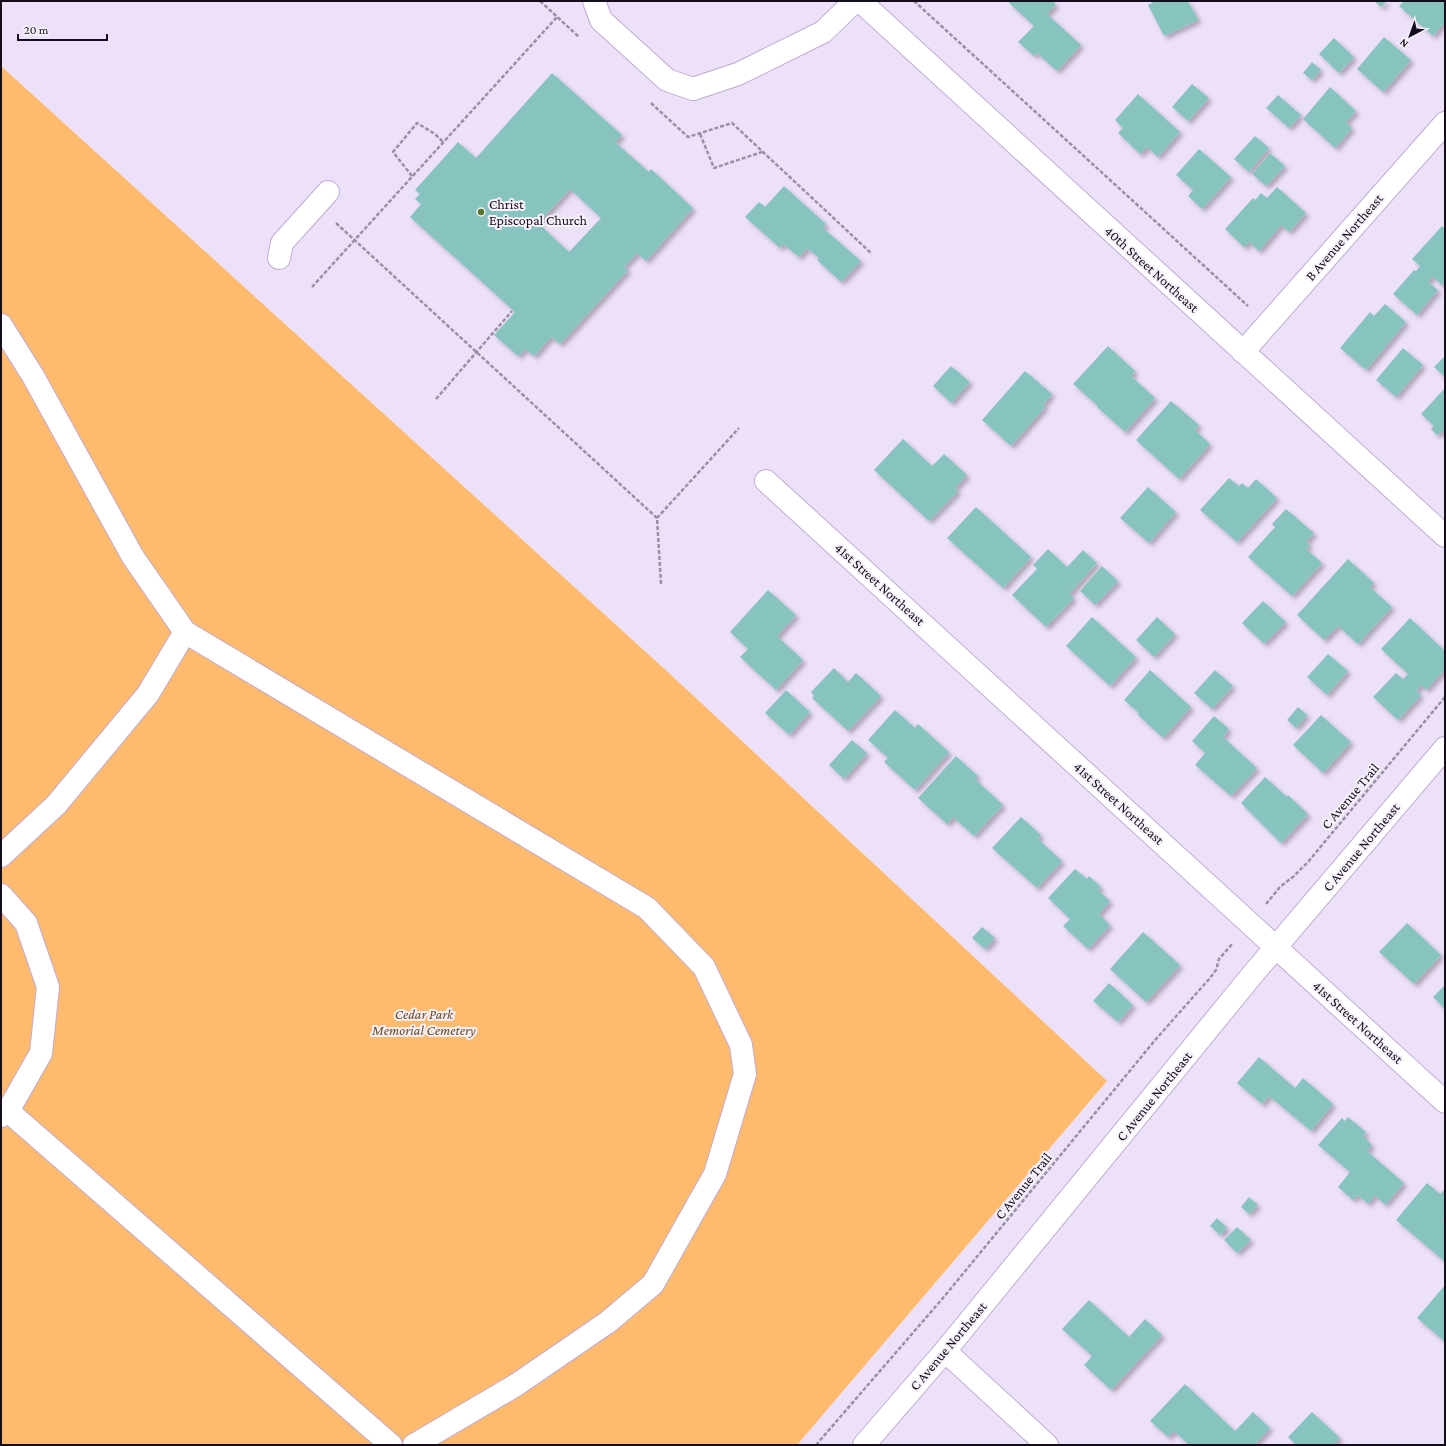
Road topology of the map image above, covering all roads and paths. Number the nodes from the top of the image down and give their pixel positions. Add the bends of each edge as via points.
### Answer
1 (540, 1) edge
2 (594, 1) edge
3 (855, 1) edge
4 (860, 1) edge
5 (914, 1) edge
6 (557, 17) junction
7 (580, 38) dead end
8 (648, 101) dead end
9 (1445, 123) edge
10 (700, 134) junction
11 (443, 142) junction
12 (763, 152) junction
13 (412, 176) junction
14 (322, 199) joint
15 (354, 240) junction
16 (872, 254) dead end
17 (279, 258) dead end
18 (312, 288) dead end
19 (1250, 308) dead end
20 (512, 311) dead end
21 (1, 325) edge
22 (476, 352) junction
23 (1243, 352) junction
24 (436, 399) dead end
25 (739, 428) dead end
26 (766, 481) dead end
27 (656, 518) junction
28 (1445, 536) edge
29 (661, 584) dead end
30 (185, 632) junction
31 (1445, 697) edge
32 (1445, 748) edge
33 (1, 856) edge
34 (1, 895) edge
35 (1267, 903) dead end
36 (1234, 941) dead end
37 (1276, 947) junction
38 (1445, 1102) edge
39 (4, 1114) edge
40 (945, 1352) junction
41 (391, 1445) edge
42 (414, 1445) edge
43 (816, 1445) edge
44 (864, 1445) edge
45 (1047, 1445) edge

1 - 6 path
2 - 3 street via 601,20 667,80 693,89 738,74 823,32
4 - 23 street, 40th Street Northeast
5 - 19 path
6 - 7 path
6 - 11 path
8 - 10 path via 688,137
9 - 23 street, B Avenue Northeast
10 - 12 path via 732,123
10 - 12 path via 714,168
11 - 13 path
11 - 13 path via 417,123 393,152
12 - 16 path
13 - 15 path
14 - 15 path
14 - 17 street via 282,243
15 - 18 path
15 - 22 path
20 - 22 path
21 - 30 street via 33,376 133,557
22 - 24 path
22 - 27 path
23 - 28 street, 40th Street Northeast
25 - 27 path
26 - 37 street, 41st Street Northeast
27 - 29 path
30 - 33 street via 148,694 61,800
30 - 42 street via 647,908 704,968 740,1045 745,1074 715,1174 653,1284 608,1322 516,1385
31 - 35 path, C Avenue Trail via 1308,862 1280,887
32 - 37 street, C Avenue Northeast
34 - 39 street via 26,923 48,987 41,1053
36 - 43 path, C Avenue Trail via 1219,959 1210,978 1156,1039 943,1298
37 - 38 street, 41st Street Northeast
37 - 40 street, C Avenue Northeast
39 - 41 street
40 - 44 street, C Avenue Northeast
40 - 45 street

